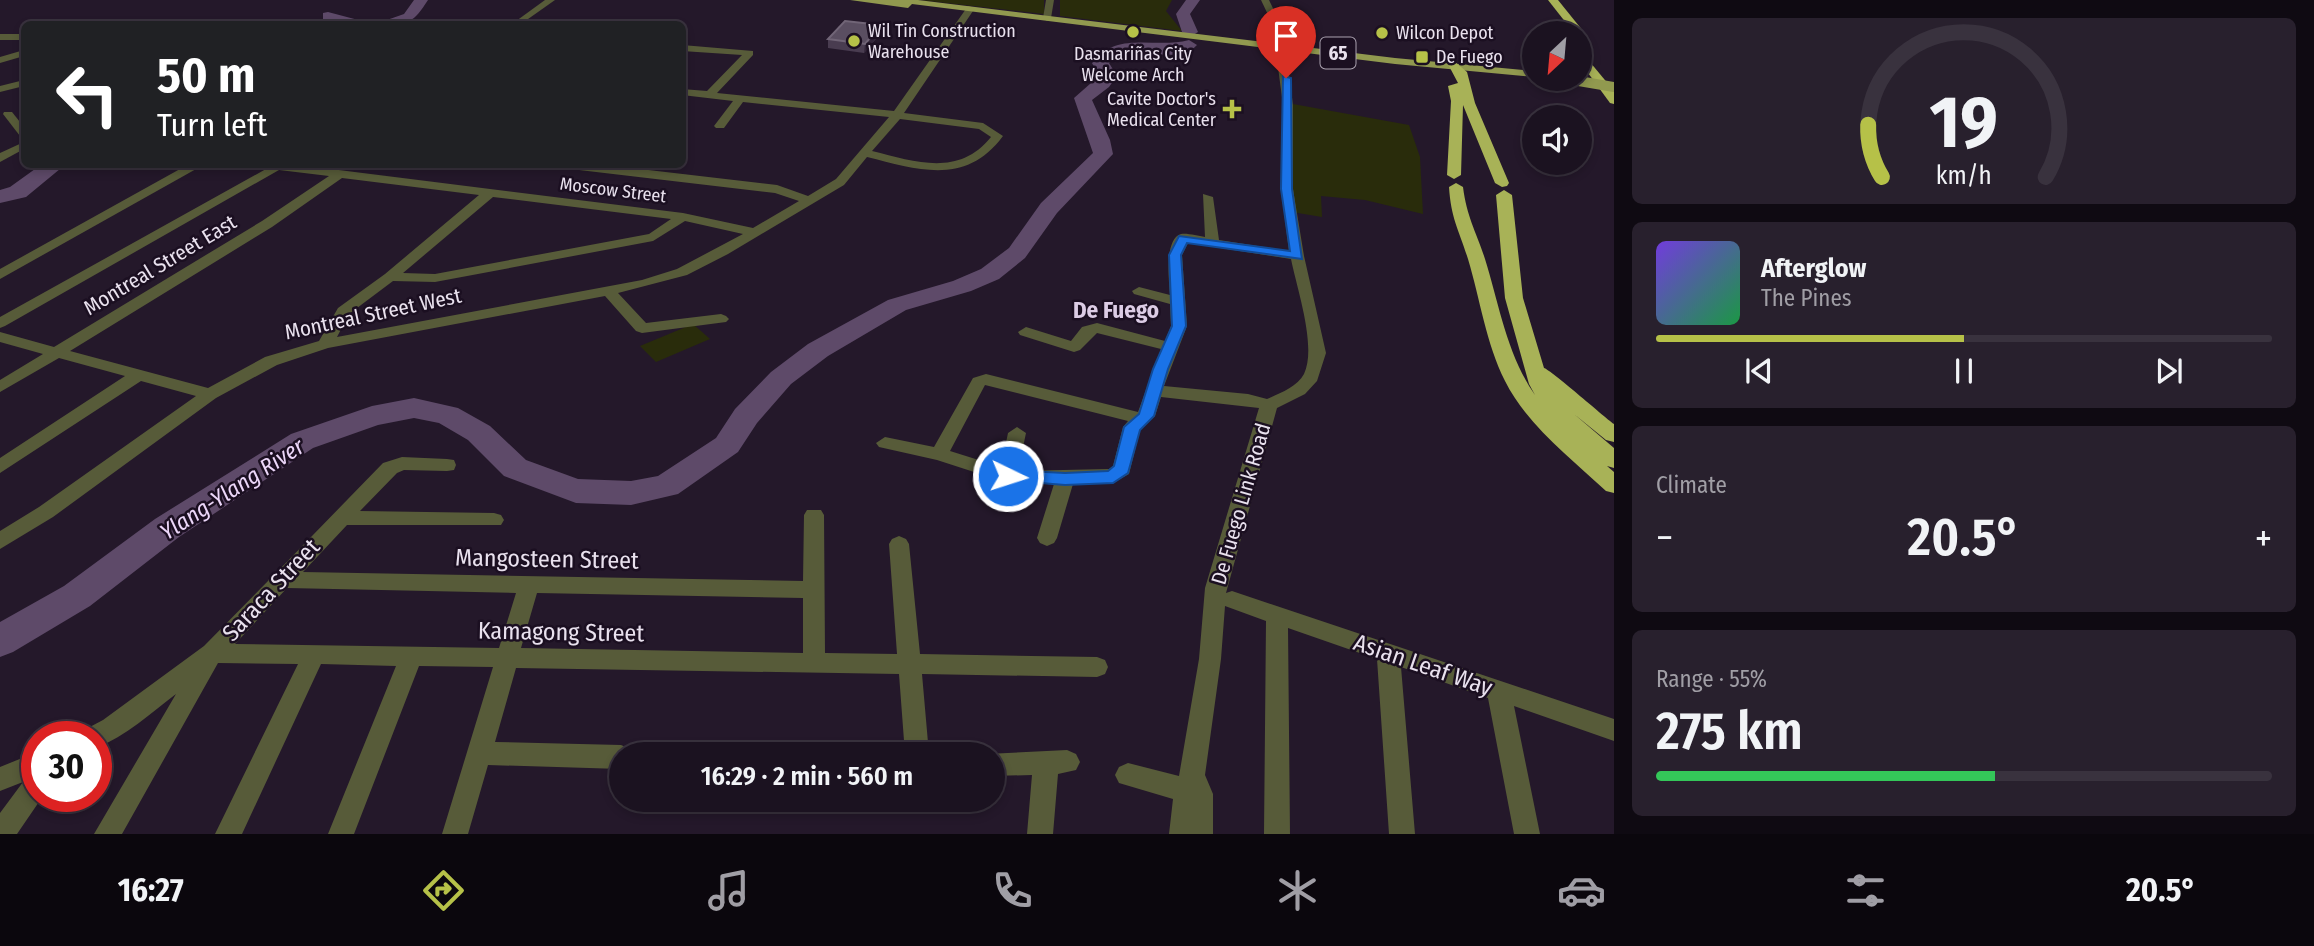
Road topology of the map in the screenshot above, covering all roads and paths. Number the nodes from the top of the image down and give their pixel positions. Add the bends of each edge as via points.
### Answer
1 (551, 0) edge
2 (854, 0) edge
3 (897, 0) edge
4 (1050, 0) edge
5 (1265, 0) edge
6 (1542, 0) edge
7 (1553, 0) edge
8 (969, 9) junction
9 (1046, 18) junction
10 (520, 21) edge
11 (1557, 21) edge
12 (1569, 21) edge
13 (1165, 36) junction
14 (0, 37) edge
15 (21, 37) edge
16 (686, 48) edge
17 (1281, 49) junction
18 (1592, 50) edge
19 (21, 54) edge
20 (0, 60) edge
21 (1455, 66) junction
22 (1592, 70) edge
23 (1522, 73) edge
24 (1614, 78) edge
25 (1592, 83) edge
26 (21, 84) edge
27 (1614, 87) edge
28 (0, 89) edge
29 (686, 92) edge
30 (709, 94) junction
31 (741, 97) junction
32 (1614, 100) edge
33 (21, 110) edge
34 (4, 115) edge
35 (897, 115) junction
36 (720, 126) dead end
37 (21, 131) edge
38 (21, 147) edge
39 (864, 153) junction
40 (0, 158) edge
41 (192, 168) edge
42 (271, 168) edge
43 (598, 168) edge
44 (274, 169) junction
45 (339, 175) junction
46 (490, 193) junction
47 (1207, 197) dead end
48 (811, 201) junction
49 (683, 217) junction
50 (755, 232) junction
51 (1212, 241) junction
52 (1297, 256) junction
53 (0, 275) edge
54 (390, 277) junction
55 (608, 291) junction
56 (1139, 291) dead end
57 (1177, 301) junction
58 (721, 319) dead end
59 (0, 323) edge
60 (1026, 332) dead end
61 (0, 337) edge
62 (325, 344) junction
63 (1171, 347) junction
64 (55, 354) junction
65 (1530, 354) junction
66 (138, 374) junction
67 (0, 387) edge
68 (1155, 391) junction
69 (210, 394) junction
70 (1269, 405) junction
71 (1142, 419) junction
72 (1017, 433) dead end
73 (1614, 435) edge
74 (1561, 437) junction
75 (885, 443) dead end
76 (939, 454) junction
77 (1614, 460) edge
78 (447, 465) dead end
79 (0, 467) edge
80 (1614, 474) edge
81 (1008, 476) junction
82 (1065, 479) junction
83 (1614, 485) edge
84 (814, 515) dead end
85 (340, 517) junction
86 (494, 520) dead end
87 (1047, 538) dead end
88 (0, 541) edge
89 (899, 544) dead end
90 (278, 580) junction
91 (529, 585) junction
92 (816, 590) junction
93 (1232, 600) dead end
94 (1277, 616) junction
95 (212, 653) junction
96 (1388, 653) junction
97 (314, 654) junction
98 (411, 656) junction
99 (508, 657) junction
100 (814, 663) junction
101 (910, 664) junction
102 (1097, 667) dead end
103 (1499, 692) junction
104 (112, 728) edge
105 (1614, 730) edge
106 (917, 742) edge
107 (480, 753) junction
108 (609, 757) edge
109 (1005, 764) edge
110 (21, 770) edge
111 (1128, 775) dead end
112 (0, 779) edge
113 (1193, 786) junction
114 (21, 806) edge
115 (1, 834) edge
116 (107, 834) edge
117 (228, 834) edge
118 (341, 834) edge
119 (455, 834) edge
120 (1040, 834) edge
121 (1182, 834) edge
122 (1200, 834) edge
123 (1277, 834) edge
124 (1402, 834) edge
125 (1527, 834) edge

1 - 10 street
2 - 8 main road, 65
3 - 8 main road, 65
4 - 9 street
5 - 17 street, De Fuego Link Road
6 - 11 highway
7 - 12 highway
8 - 9 main road, 65
8 - 13 main road, 65
8 - 35 street, Montreal Street West
9 - 13 main road, 65
13 - 17 main road, 65
14 - 15 street
16 - 30 street via 750,53
17 - 21 main road, 65
17 - 52 street, De Fuego Link Road via 1289,105 1287,189
18 - 24 highway
19 - 20 street
21 - 23 main road, 65
21 - 65 highway via 1503,189 1514,298
21 - 74 highway via 1451,71 1457,101 1459,217 1508,365 1530,403
22 - 32 highway
25 - 27 main road, bridge
26 - 28 street
29 - 30 street
30 - 31 street
31 - 35 street
31 - 36 street
33 - 34 street
34 - 37 street
35 - 39 street, Montreal Street West
35 - 39 street via 983,126 997,136 980,158 948,167
38 - 40 street
39 - 48 street, Montreal Street West via 840,182
41 - 53 street
42 - 44 street, Moscow Street
43 - 48 street via 776,188
44 - 45 street, Moscow Street
44 - 59 street
45 - 46 street, Moscow Street
45 - 64 street, Montreal Street East
46 - 49 street, Moscow Street
46 - 54 street
47 - 51 street
48 - 50 street, Montreal Street West
49 - 50 street, Moscow Street
49 - 54 street via 653,237 435,278
50 - 55 street, Montreal Street West via 682,272
51 - 52 street
51 - 57 street via 1183,238 1175,255
52 - 70 street, De Fuego Link Road via 1318,353 1311,377 1299,390
54 - 62 street via 343,311
55 - 58 street via 642,328
55 - 62 street, Montreal Street West
56 - 57 street
57 - 63 street via 1179,326
60 - 63 street via 1074,346 1088,330 1097,328
61 - 64 street
62 - 69 street, Montreal Street West via 271,361
63 - 68 street
64 - 66 street
64 - 67 street, Montreal Street East
65 - 73 highway via 1562,394
65 - 77 highway via 1547,398
66 - 69 street
66 - 79 street
68 - 70 street
68 - 71 street
69 - 88 street, Montreal Street West
70 - 113 street, De Fuego Link Road via 1216,588
71 - 76 street via 986,379 979,382
71 - 82 street via 1132,427 1122,469 1113,477
72 - 81 street
74 - 80 highway
74 - 83 highway
75 - 76 street
76 - 81 street
78 - 85 street, Saraca Street via 402,463 390,468
81 - 82 street
82 - 87 street
84 - 92 street
85 - 86 street
85 - 90 street, Saraca Street
89 - 101 street
90 - 91 street, Mangosteen Street
90 - 95 street, Saraca Street
91 - 92 street, Mangosteen Street
91 - 99 street
92 - 100 street
93 - 94 street, Asian Leaf Way
94 - 96 street, Asian Leaf Way
94 - 123 street
95 - 97 street, Kamagong Street
95 - 104 street, Saraca Street
95 - 116 street
96 - 103 street, Asian Leaf Way
96 - 124 street
97 - 98 street, Kamagong Street
97 - 117 street
98 - 99 street, Kamagong Street
98 - 118 street
99 - 100 street, Kamagong Street
99 - 107 street
100 - 101 street, Kamagong Street
101 - 102 street, Kamagong Street
101 - 106 street
103 - 105 street, Asian Leaf Way
103 - 125 street
107 - 108 street
107 - 119 street
109 - 120 street via 1057,763
110 - 112 street
111 - 113 street
113 - 121 street, De Fuego Link Road
113 - 122 street, De Fuego Link Road
114 - 115 street

